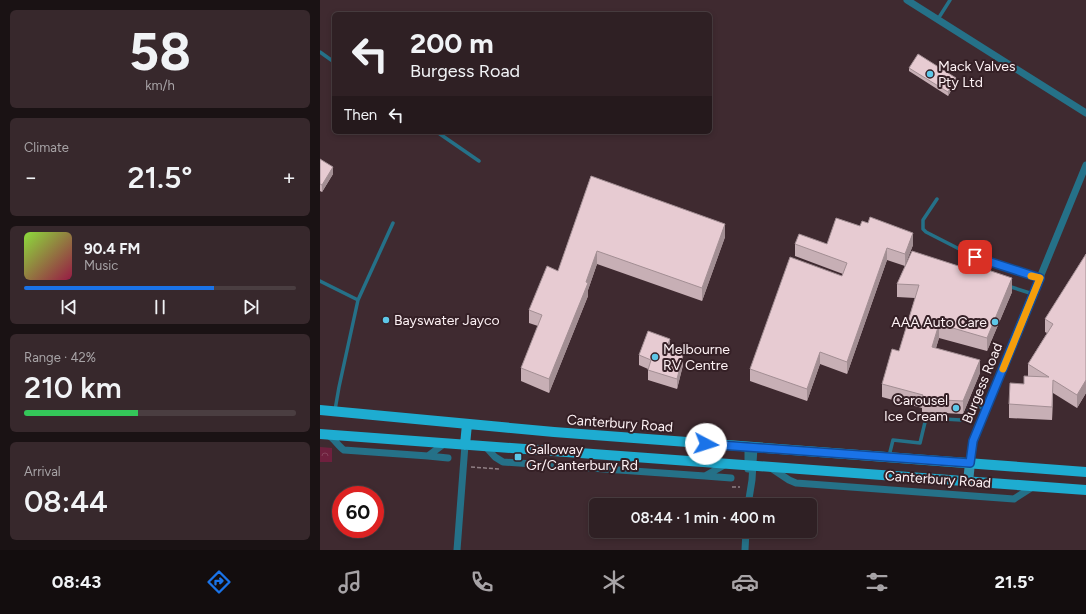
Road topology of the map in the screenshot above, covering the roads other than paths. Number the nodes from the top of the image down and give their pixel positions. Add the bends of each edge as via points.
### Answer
1 (907, 0) edge
2 (950, 0) edge
3 (938, 19) junction
4 (320, 52) edge
5 (332, 61) edge
6 (1086, 113) edge
7 (440, 134) edge
8 (479, 161) dead end
9 (1086, 165) edge
10 (937, 199) dead end
11 (392, 223) dead end
12 (1040, 278) junction
13 (320, 281) edge
14 (1004, 284) edge
15 (1034, 294) junction
16 (358, 300) junction
17 (986, 409) junction
18 (320, 410) edge
19 (335, 412) junction
20 (467, 424) junction
21 (323, 434) edge
22 (445, 443) junction
23 (465, 444) junction
24 (485, 446) junction
25 (751, 447) junction
26 (428, 456) junction
27 (888, 457) junction
28 (448, 458) dead end
29 (726, 463) junction
30 (970, 463) junction
31 (750, 465) junction
32 (769, 467) junction
33 (1086, 472) edge
34 (705, 476) junction
35 (731, 478) dead end
36 (968, 482) junction
37 (1034, 486) junction
38 (1086, 490) edge
39 (749, 498) edge
40 (746, 538) edge
41 (457, 550) edge
42 (745, 550) edge

1 - 3 street
2 - 3 lane
3 - 6 street
4 - 5 lane
7 - 8 lane
9 - 12 street, Burgess Road
10 - 12 lane via 923,220 923,229 926,232 975,257
11 - 16 lane
12 - 15 street, Burgess Road
13 - 16 lane
14 - 15 lane
15 - 17 street, Burgess Road
16 - 19 lane
17 - 27 lane via 972,404 966,417 961,420 926,418 920,443 893,440
17 - 30 street, Burgess Road via 973,441
18 - 19 main road, Canterbury Road
19 - 20 main road, Canterbury Road
20 - 23 main road
20 - 25 main road, Canterbury Road
21 - 22 main road, Canterbury Road
21 - 26 street, Canterbury Road via 332,438 344,450
22 - 23 main road, Canterbury Road
22 - 26 street
23 - 24 main road, Canterbury Road
23 - 41 street
24 - 29 main road, Canterbury Road
24 - 34 street via 503,462
25 - 27 main road, Canterbury Road
25 - 31 street
26 - 28 street, Canterbury Road
27 - 30 main road, Canterbury Road
29 - 31 main road, Canterbury Road
29 - 34 street
30 - 33 main road, Canterbury Road
30 - 36 street, Burgess Road
31 - 32 main road, Canterbury Road
31 - 39 street via 752,480
32 - 36 main road, Canterbury Road
32 - 37 street, Canterbury Road via 796,483 1014,499
34 - 35 street
36 - 37 main road, Canterbury Road
37 - 38 main road, Canterbury Road
40 - 42 street

